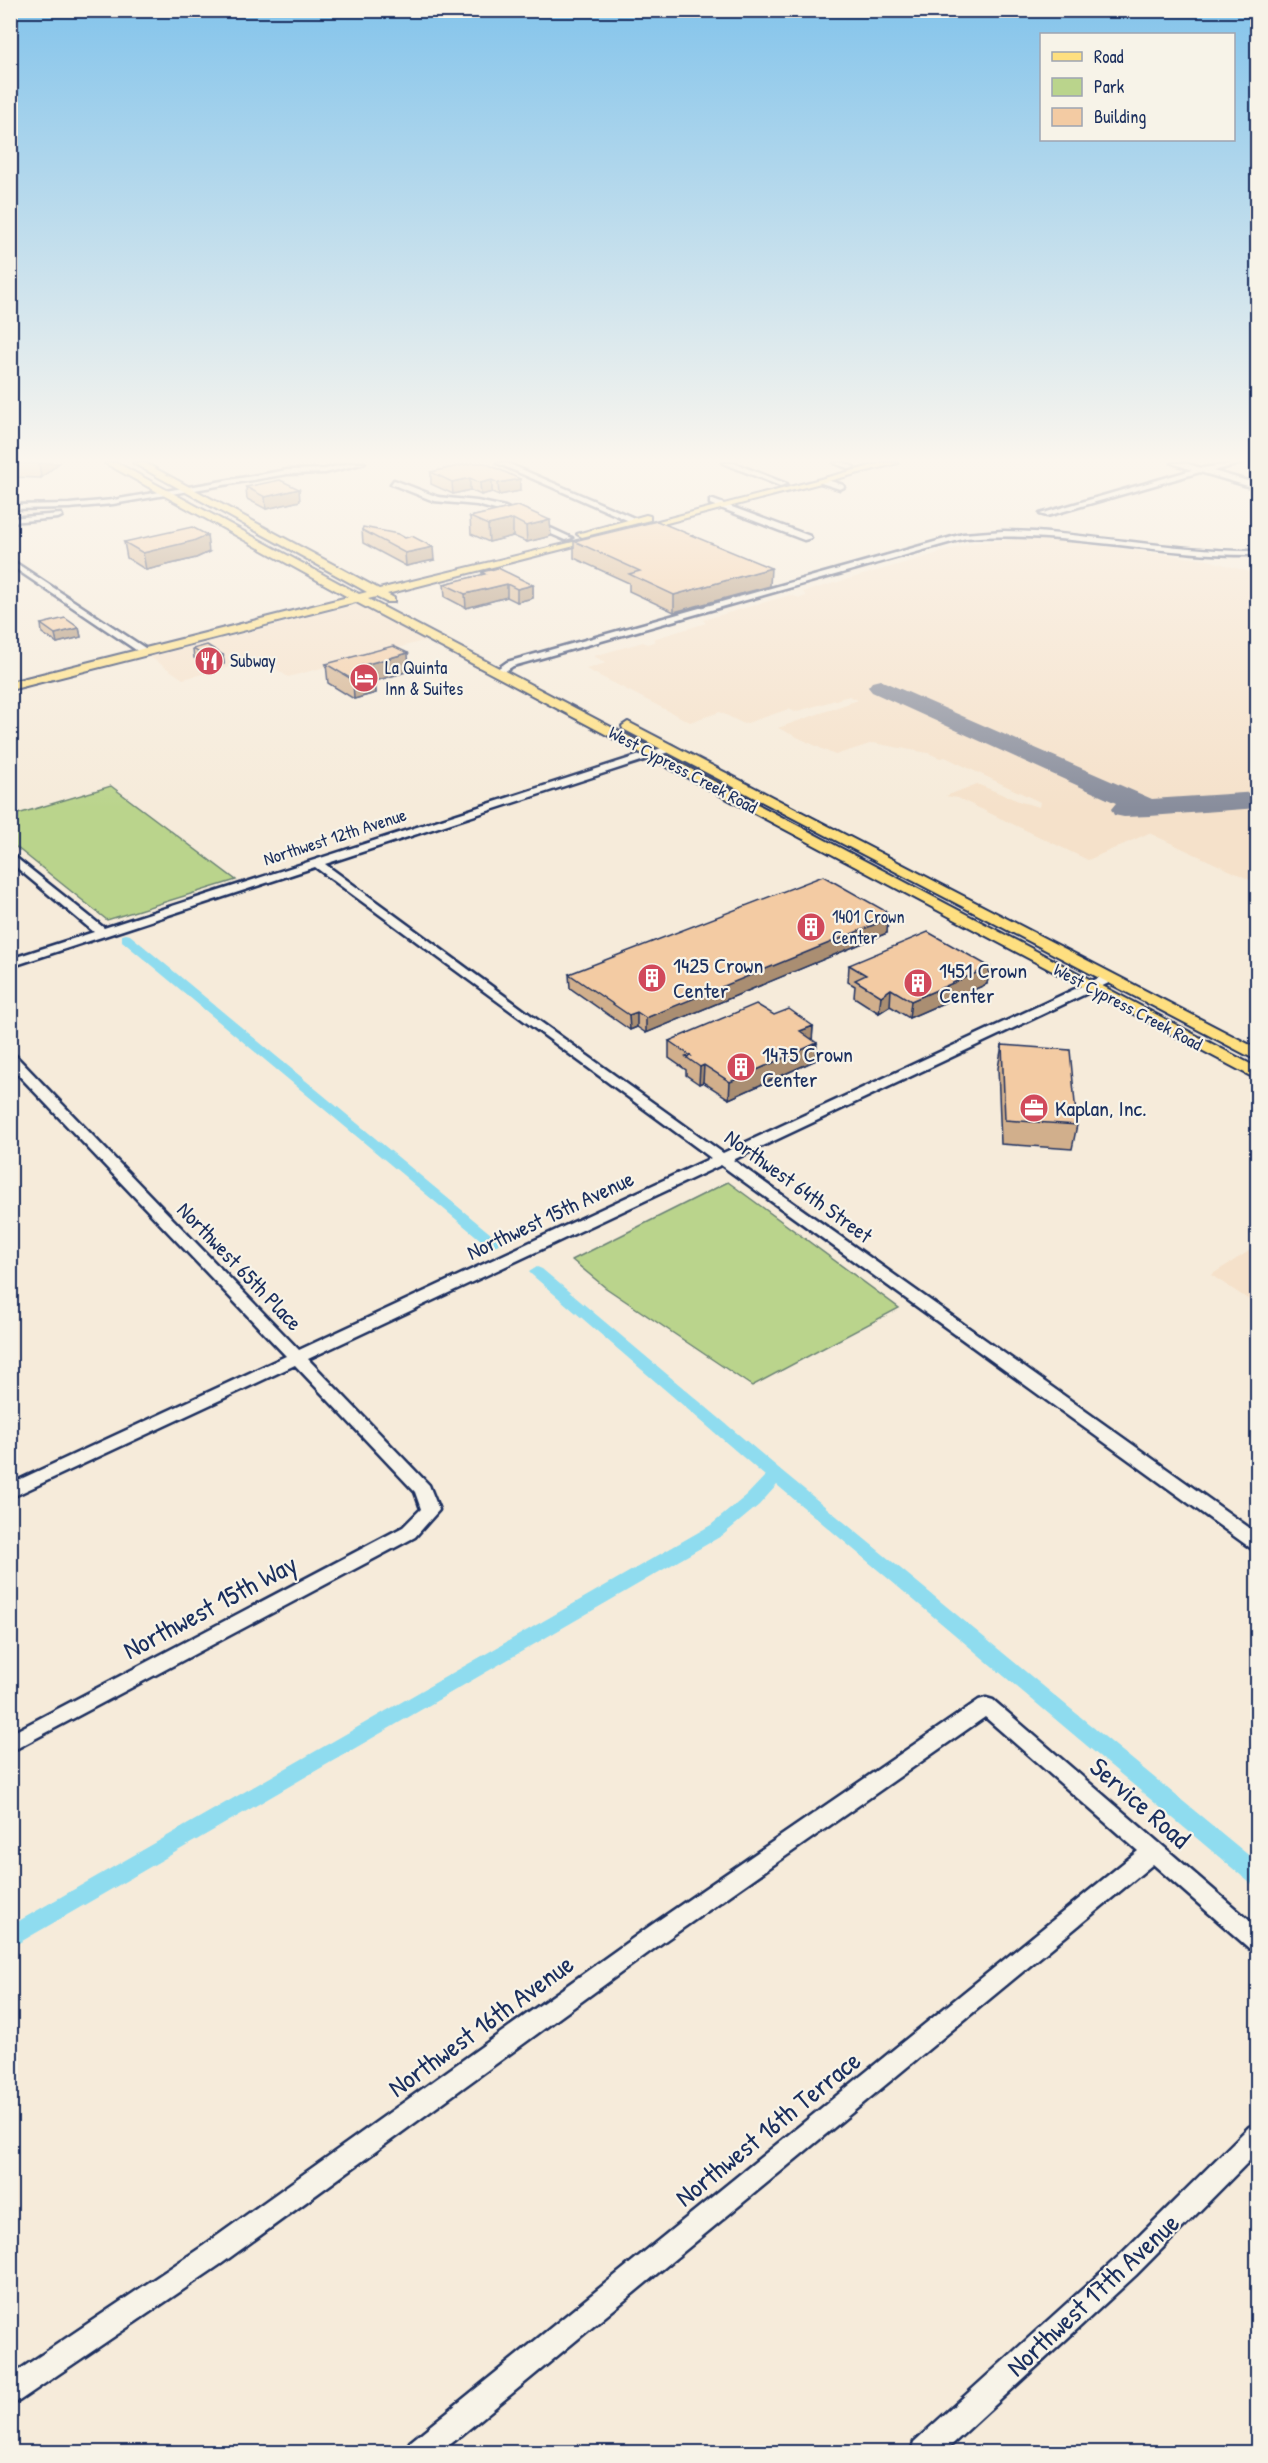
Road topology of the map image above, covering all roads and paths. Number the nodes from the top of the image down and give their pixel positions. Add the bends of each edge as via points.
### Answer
1 (35, 578) edge
2 (322, 578) edge
3 (351, 578) edge
4 (418, 578) edge
5 (428, 578) edge
6 (814, 578) edge
7 (835, 578) edge
8 (374, 590) junction
9 (348, 592) junction
10 (360, 598) junction
11 (397, 604) dead end
12 (685, 618) junction
13 (140, 649) junction
14 (494, 655) dead end
15 (515, 667) junction
16 (498, 672) junction
17 (10, 678) edge
18 (10, 686) edge
19 (671, 748) junction
20 (653, 754) junction
21 (10, 856) edge
22 (315, 862) junction
23 (909, 890) junction
24 (955, 897) junction
25 (101, 932) junction
26 (10, 963) edge
27 (1109, 978) junction
28 (1091, 987) junction
29 (1257, 1056) edge
30 (10, 1058) edge
31 (1257, 1076) edge
32 (724, 1160) junction
33 (297, 1359) junction
34 (10, 1492) edge
35 (430, 1510) joint
36 (1257, 1544) edge
37 (986, 1706) joint
38 (10, 1744) edge
39 (1154, 1852) junction
40 (1257, 1942) edge
41 (1257, 2134) edge
42 (10, 2392) edge
43 (420, 2452) edge
44 (924, 2452) edge

1 - 13 street
2 - 9 main road, West Cypress Creek Road
3 - 8 main road
4 - 8 main road
5 - 8 main road
6 - 12 street
7 - 12 street
8 - 9 main road
8 - 10 main road
8 - 11 main road
9 - 10 main road, West Cypress Creek Road
9 - 13 main road
10 - 13 main road
10 - 16 main road, West Cypress Creek Road
12 - 15 street
13 - 17 main road
13 - 18 main road
14 - 15 main road, West Cypress Creek Road
15 - 16 street
15 - 19 main road, West Cypress Creek Road
16 - 20 main road, West Cypress Creek Road
19 - 20 street, Northwest 12th Avenue
19 - 24 main road, West Cypress Creek Road
20 - 22 street, Northwest 12th Avenue
20 - 23 main road, West Cypress Creek Road
21 - 25 street
22 - 25 street, Northwest 12th Avenue
22 - 32 street, Northwest 64th Street
23 - 24 main road via 932,897
23 - 28 main road, West Cypress Creek Road
24 - 27 main road, West Cypress Creek Road
25 - 26 street, Northwest 12th Avenue
27 - 28 street, Northwest 15th Avenue
27 - 29 main road, West Cypress Creek Road
28 - 31 main road, West Cypress Creek Road
28 - 32 street, Northwest 15th Avenue
30 - 33 street, Northwest 65th Place
32 - 33 street, Northwest 15th Avenue
32 - 36 street, Northwest 64th Street
33 - 34 street, Northwest 15th Avenue
33 - 35 street, Northwest 65th Place via 423,1489
35 - 38 street, Northwest 15th Way via 409,1532
37 - 39 street, Service Road
37 - 42 street, Northwest 16th Avenue via 658,1933 212,2255
39 - 40 street, Service Road
39 - 43 street, Northwest 16th Terrace
41 - 44 street, Northwest 17th Avenue via 1127,2265

